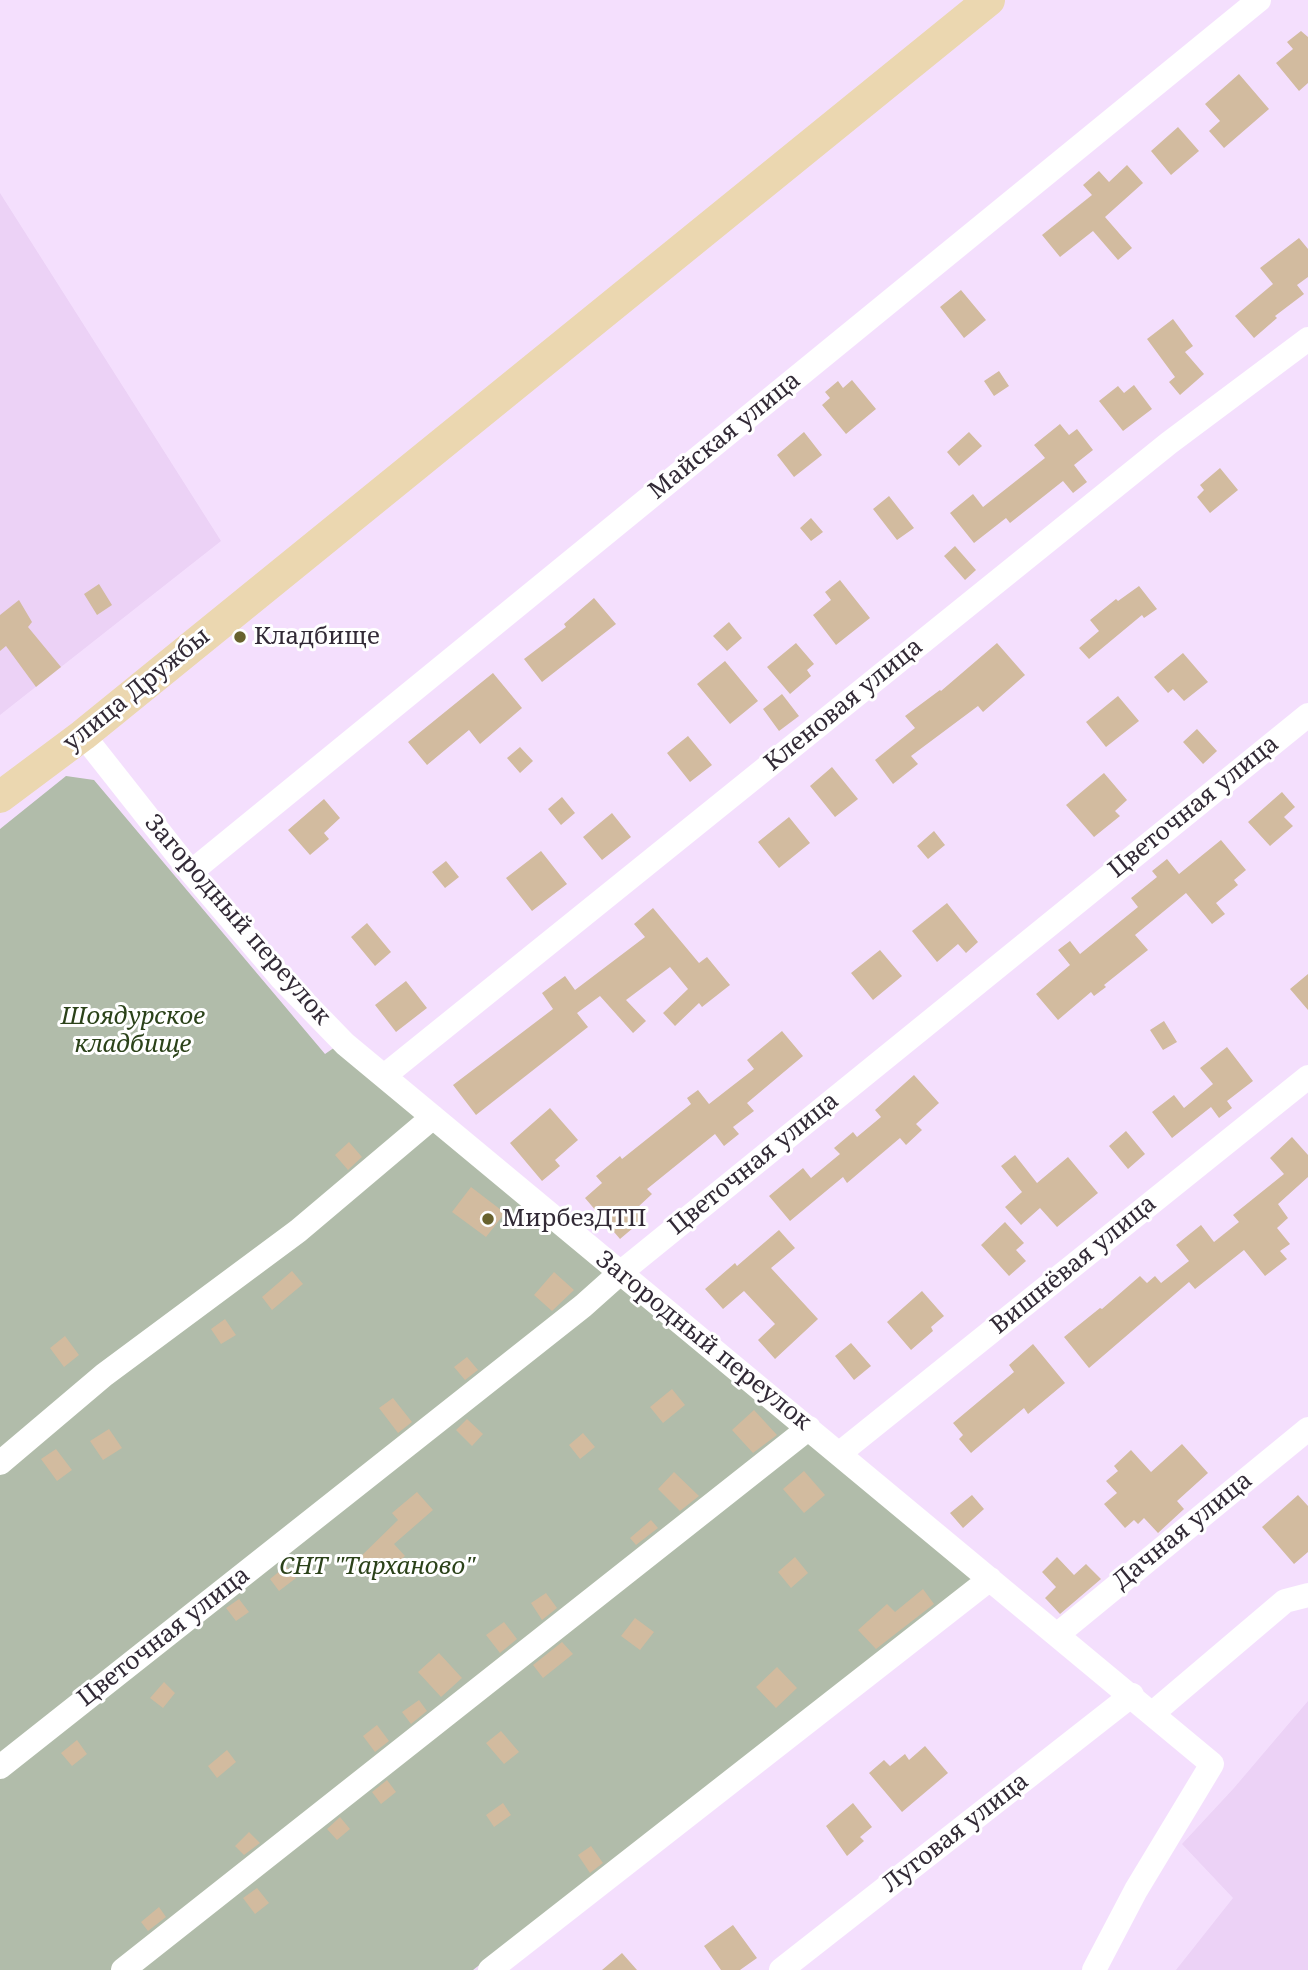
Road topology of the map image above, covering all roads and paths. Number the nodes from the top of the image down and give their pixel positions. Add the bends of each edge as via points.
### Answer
1 (989, 0) edge
2 (1259, 0) edge
3 (1308, 339) edge
4 (1308, 715) edge
5 (83, 735) junction
6 (0, 797) edge
7 (191, 872) junction
8 (384, 1076) junction
9 (1308, 1077) edge
10 (433, 1117) junction
11 (620, 1273) junction
12 (809, 1428) junction
13 (1308, 1429) edge
14 (839, 1453) junction
15 (0, 1463) edge
16 (990, 1579) junction
17 (1308, 1595) edge
18 (1058, 1634) junction
19 (1132, 1695) junction
20 (1153, 1713) junction
21 (0, 1767) edge
22 (123, 1970) edge
23 (490, 1970) edge
24 (781, 1970) edge
25 (1094, 1970) edge

1 - 5 main road, улица Дружбы
2 - 7 street, Майская улица
3 - 8 street, Кленовая улица via 1169,443
4 - 11 street, Цветочная улица
5 - 6 main road, улица Дружбы
5 - 7 street, Загородный переулок
7 - 8 street, Загородный переулок via 282,979 345,1044
8 - 10 street, Загородный переулок
9 - 14 street, Вишнёвая улица
10 - 11 street, Загородный переулок
10 - 15 street via 298,1231 104,1376
11 - 12 street, Загородный переулок
11 - 21 street, Цветочная улица
12 - 14 street, Загородный переулок
12 - 22 street
13 - 18 street, Дачная улица
14 - 16 street, Загородный переулок
16 - 18 street, Загородный переулок
16 - 23 street
17 - 20 street via 1285,1601
18 - 19 street, Загородный переулок
19 - 20 street, Загородный переулок
19 - 24 street, Луговая улица
20 - 25 street, Загородный переулок via 1212,1764

